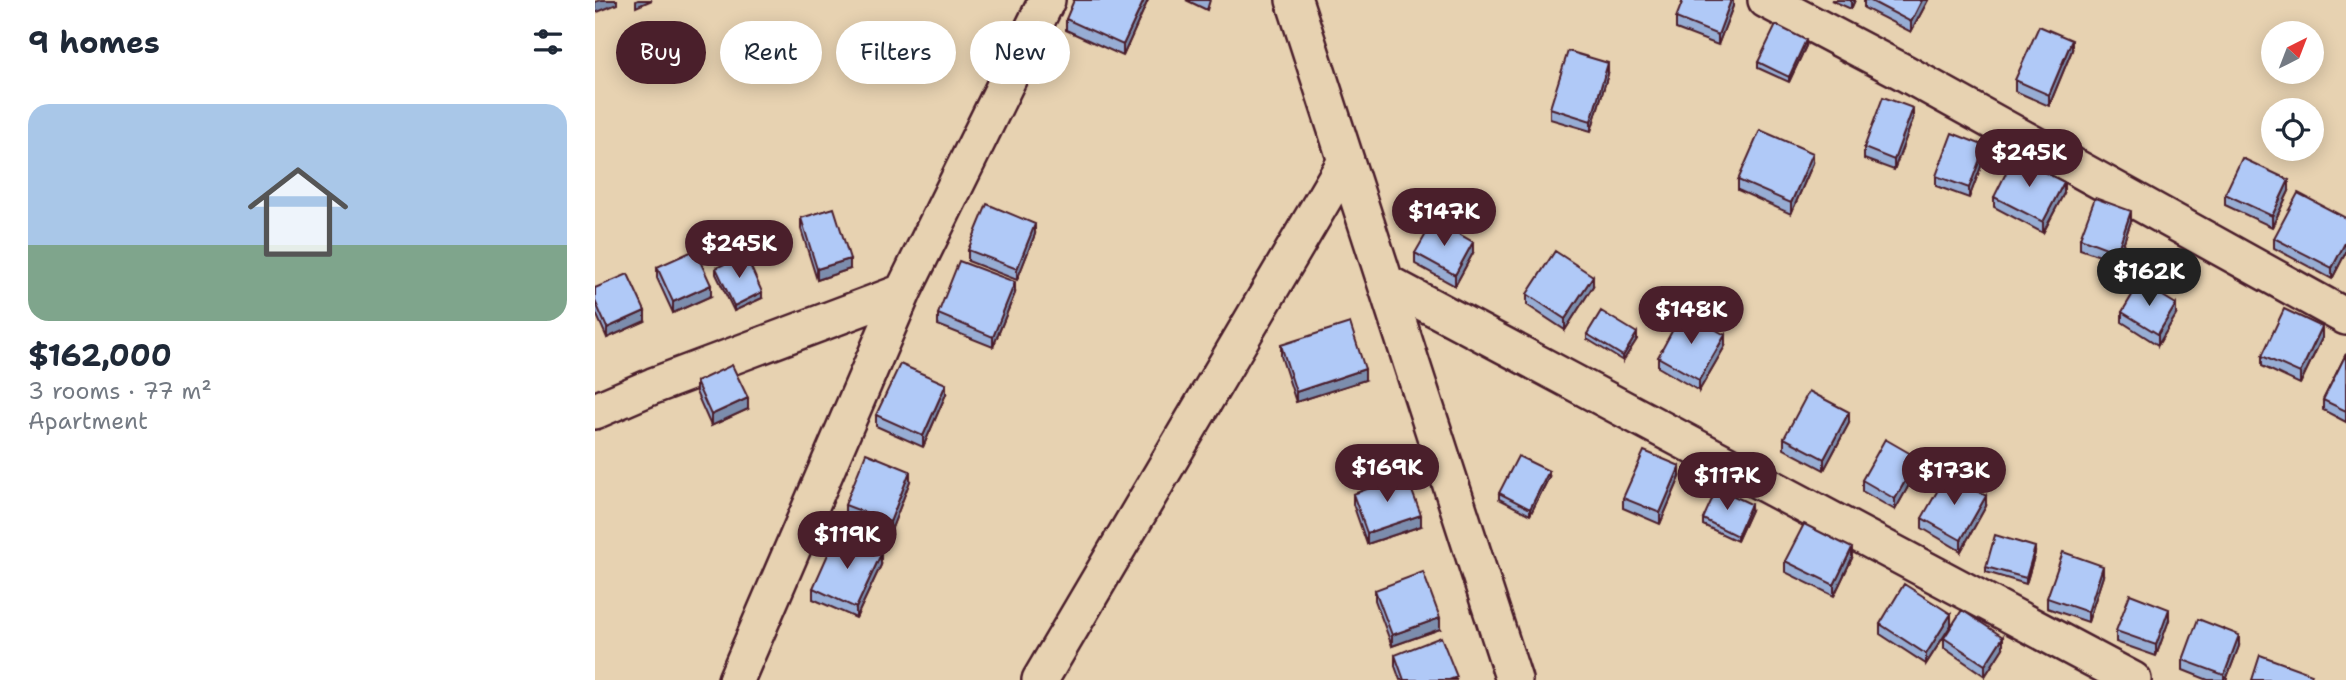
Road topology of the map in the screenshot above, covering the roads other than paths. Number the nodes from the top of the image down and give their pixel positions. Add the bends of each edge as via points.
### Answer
1 (1047, 0) edge
2 (1294, 0) edge
3 (1766, 0) edge
4 (1346, 161) junction
5 (1387, 284) junction
6 (903, 292) junction
7 (2346, 317) edge
8 (595, 411) edge
9 (736, 680) edge
10 (1040, 680) edge
11 (1514, 680) edge
12 (2133, 680) edge

1 - 6 street
2 - 4 street
3 - 7 street
4 - 5 street
4 - 10 street
5 - 11 street
5 - 12 street
6 - 8 street
6 - 9 street

